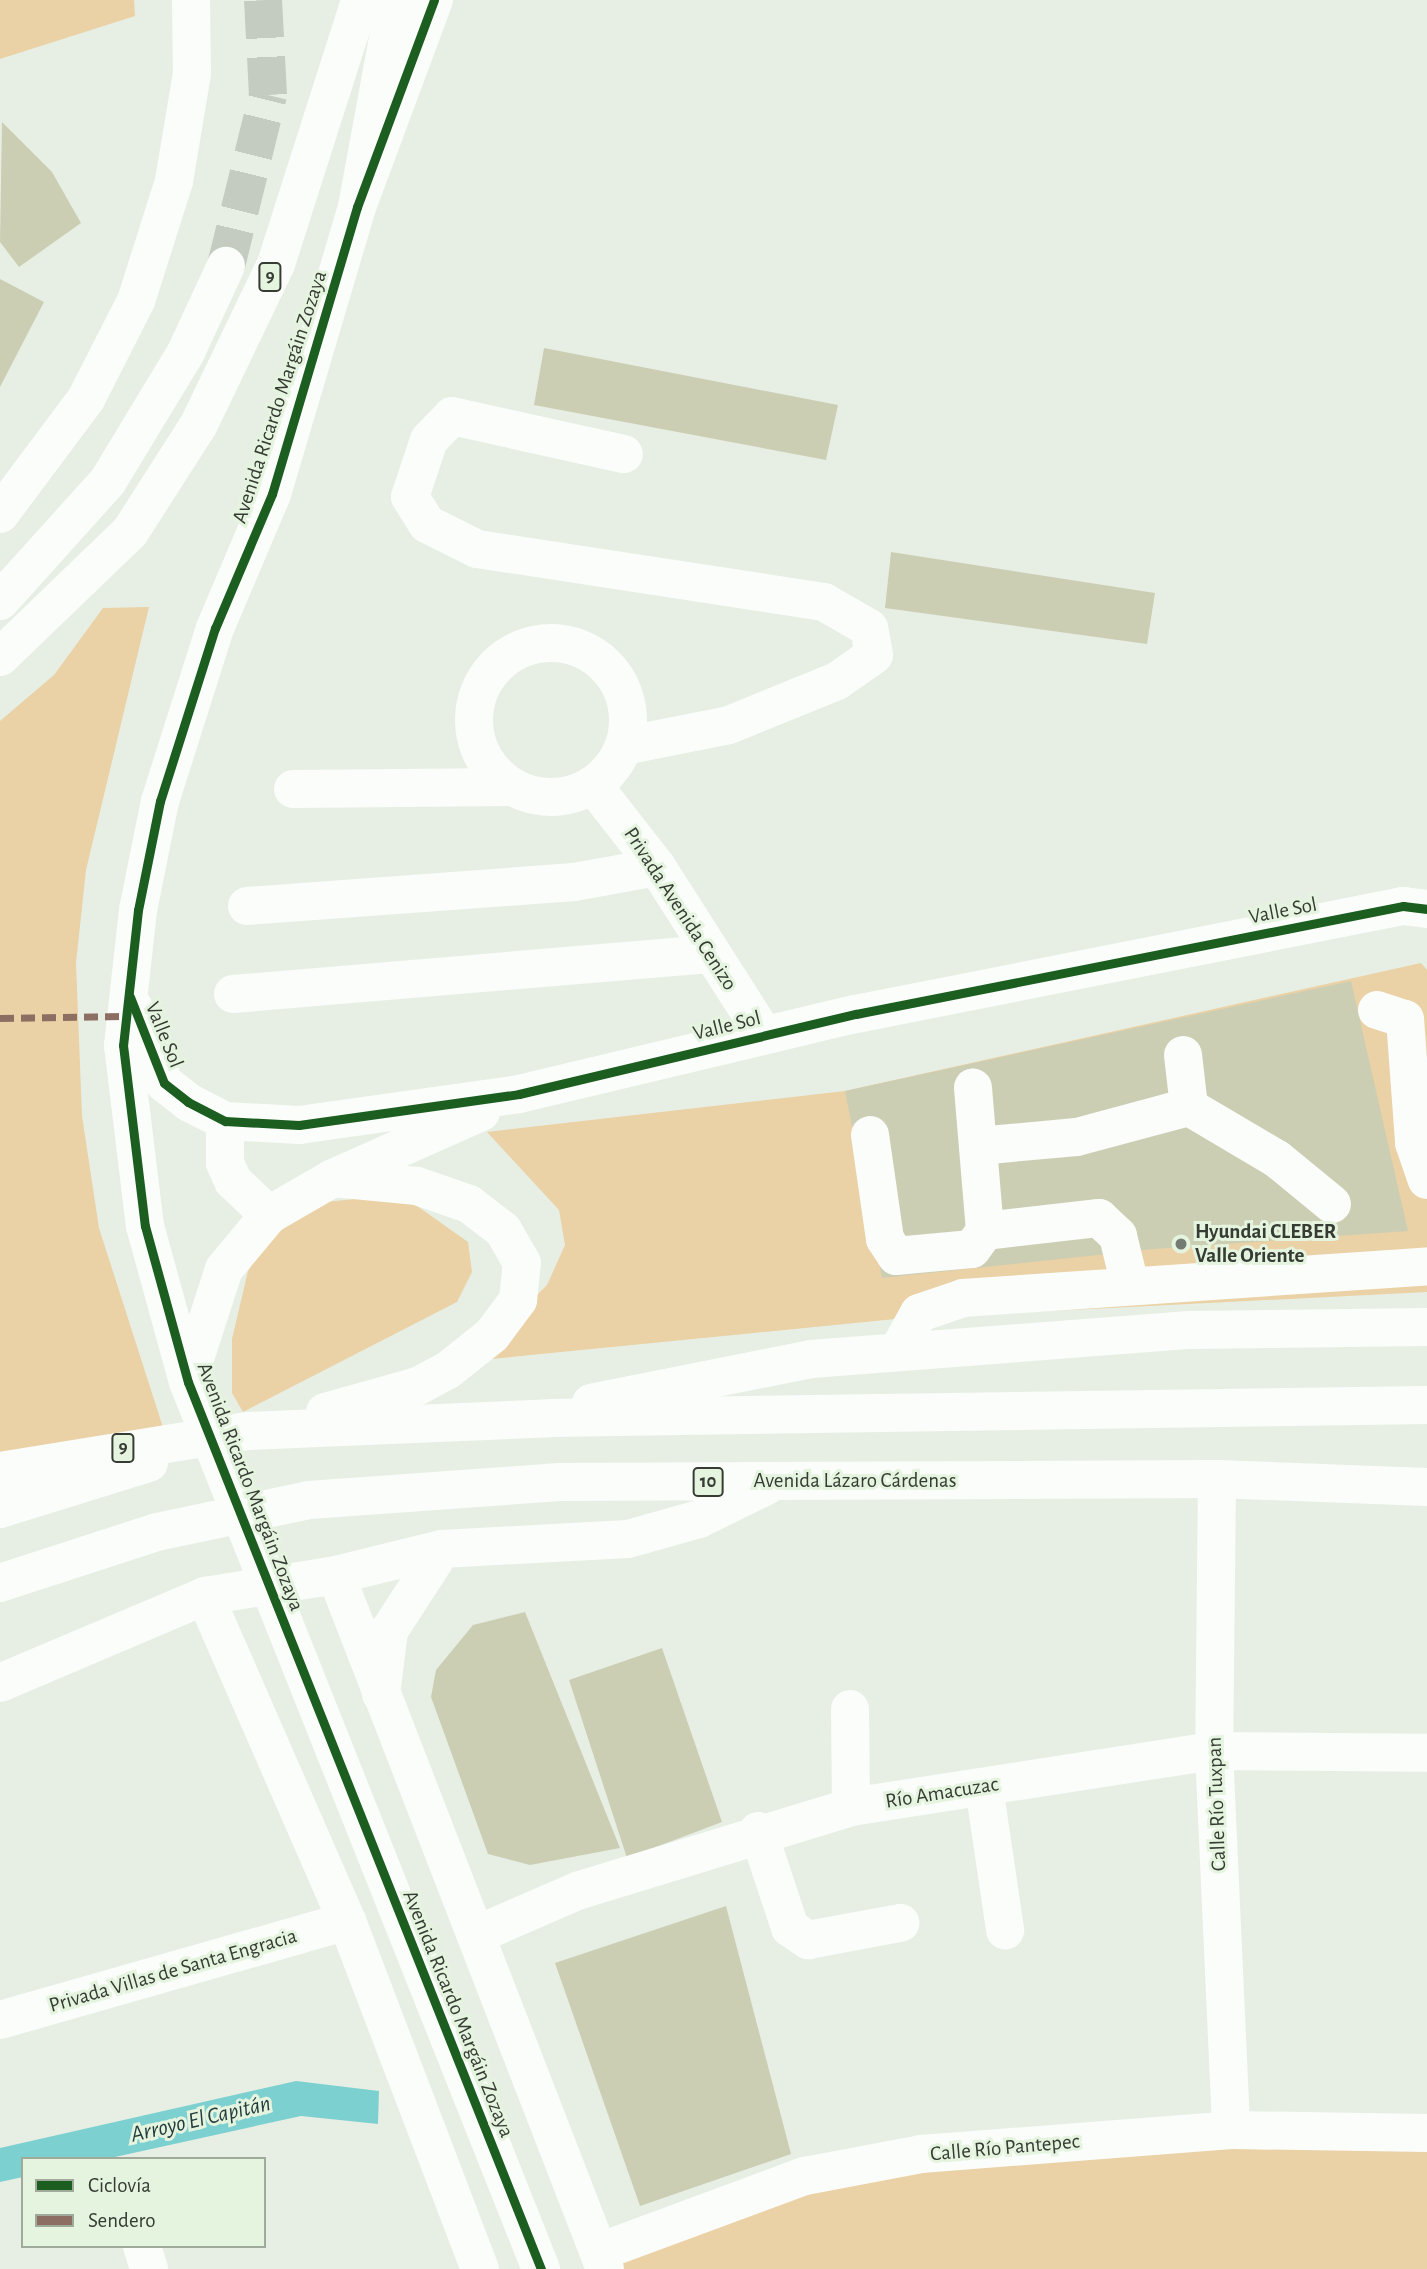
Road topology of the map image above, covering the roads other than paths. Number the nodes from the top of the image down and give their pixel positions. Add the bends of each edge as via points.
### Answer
1 (191, 0) edge
2 (360, 0) edge
3 (394, 0) edge
4 (434, 0) edge
5 (357, 207) junction
6 (226, 266) tunnel mouth
7 (625, 454) dead end
8 (0, 514) edge
9 (0, 601) edge
10 (0, 657) edge
11 (624, 746) junction
12 (593, 785) junction
13 (511, 787) junction
14 (293, 789) dead end
15 (657, 867) junction
16 (1419, 901) edge
17 (247, 906) dead end
18 (709, 954) junction
19 (128, 990) junction
20 (233, 994) dead end
21 (1377, 1010) dead end
22 (764, 1035) junction
23 (1183, 1055) dead end
24 (973, 1088) dead end
25 (519, 1094) junction
26 (1189, 1107) junction
27 (225, 1121) junction
28 (870, 1135) dead end
29 (978, 1146) junction
30 (333, 1178) junction
31 (1427, 1180) edge
32 (1332, 1204) dead end
33 (268, 1215) junction
34 (985, 1231) junction
35 (1427, 1266) edge
36 (1130, 1284) junction
37 (1427, 1327) edge
38 (898, 1351) junction
39 (188, 1382) junction
40 (1427, 1405) edge
41 (551, 1418) junction
42 (247, 1431) junction
43 (0, 1471) edge
44 (1217, 1479) junction
45 (776, 1482) junction
46 (1427, 1487) edge
47 (0, 1509) edge
48 (442, 1549) junction
49 (336, 1575) junction
50 (0, 1583) edge
51 (205, 1596) junction
52 (0, 1683) edge
53 (381, 1695) junction
54 (850, 1709) dead end
55 (1214, 1751) junction
56 (1427, 1753) edge
57 (984, 1787) junction
58 (850, 1807) junction
59 (758, 1831) junction
60 (347, 1921) junction
61 (900, 1923) dead end
62 (1005, 1930) dead end
63 (476, 1935) junction
64 (0, 2020) edge
65 (1231, 2130) junction
66 (1427, 2133) edge
67 (143, 2248) edge
68 (602, 2261) edge
69 (472, 2266) edge
70 (149, 2269) edge
71 (541, 2269) edge

1 - 8 main road via 192,74 174,181 136,301 86,398
2 - 10 main road, 9 via 276,264 199,424 130,532
3 - 5 main road
4 - 5 main road
5 - 19 main road, Avenida Ricardo Margáin Zozaya via 272,494 215,628 160,801
6 - 9 main road via 186,352 108,481
7 - 11 main road via 452,416 429,440 410,497 427,524 477,549 824,602 869,628 874,655 837,681 729,725
11 - 12 main road
11 - 13 main road via 625,697 614,675 574,647 525,648 486,678 476,701 479,750
12 - 13 main road via 553,798
12 - 15 main road, Privada Avenida Cenizo
13 - 14 main road
15 - 17 main road via 574,882
15 - 18 main road, Privada Avenida Cenizo
16 - 22 main road, Valle Sol
18 - 20 main road
18 - 22 main road, Privada Avenida Cenizo
19 - 27 main road, Valle Sol via 164,1083
19 - 39 main road, Avenida Ricardo Margáin Zozaya via 123,1045 145,1226
21 - 31 main road via 1405,1019 1414,1143
22 - 25 main road, Valle Sol
23 - 26 main road
24 - 29 main road
25 - 27 main road, Valle Sol via 299,1125
25 - 30 main road, Valle Sol
26 - 29 main road via 1077,1137
26 - 32 main road via 1277,1159
27 - 33 main road via 225,1163 233,1181
28 - 34 main road via 885,1240 896,1256 972,1249
29 - 34 main road
30 - 33 main road, Valle Sol
30 - 42 main road via 418,1186 469,1205 503,1230 522,1263 518,1300 492,1335 418,1386
33 - 39 main road, Valle Sol via 225,1269
34 - 36 main road via 1099,1218 1118,1236
35 - 36 main road
36 - 38 main road via 936,1303 919,1313
37 - 38 main road via 1190,1330
38 - 41 main road via 724,1371 600,1399
39 - 71 main road, Avenida Ricardo Margáin Zozaya
40 - 41 main road
41 - 42 main road
42 - 43 main road, 9
42 - 47 main road
44 - 45 main road, Avenida Lázaro Cárdenas / 10
44 - 46 main road, Avenida Lázaro Cárdenas / 10
44 - 55 main road, Calle Río Tuxpan
45 - 48 main road via 699,1519 628,1539
45 - 50 main road, Avenida Lázaro Cárdenas / 10 via 559,1482 309,1500 157,1532
48 - 49 main road
48 - 53 main road via 388,1631
49 - 51 main road
49 - 53 main road
51 - 52 main road
51 - 60 main road
53 - 63 main road
54 - 58 main road
55 - 56 main road, Río Amacuzac
55 - 57 main road, Río Amacuzac
55 - 65 main road, Calle Río Tuxpan
57 - 58 main road, Río Amacuzac
57 - 62 main road
58 - 59 main road, Río Amacuzac
59 - 61 main road via 790,1928 808,1940
59 - 63 main road, Río Amacuzac via 577,1891
60 - 64 main road, Privada Villas de Santa Engracia
60 - 69 main road
63 - 68 main road
65 - 66 main road, Calle Río Pantepec
65 - 68 main road, Calle Río Pantepec via 858,2164 805,2176
67 - 70 main road

